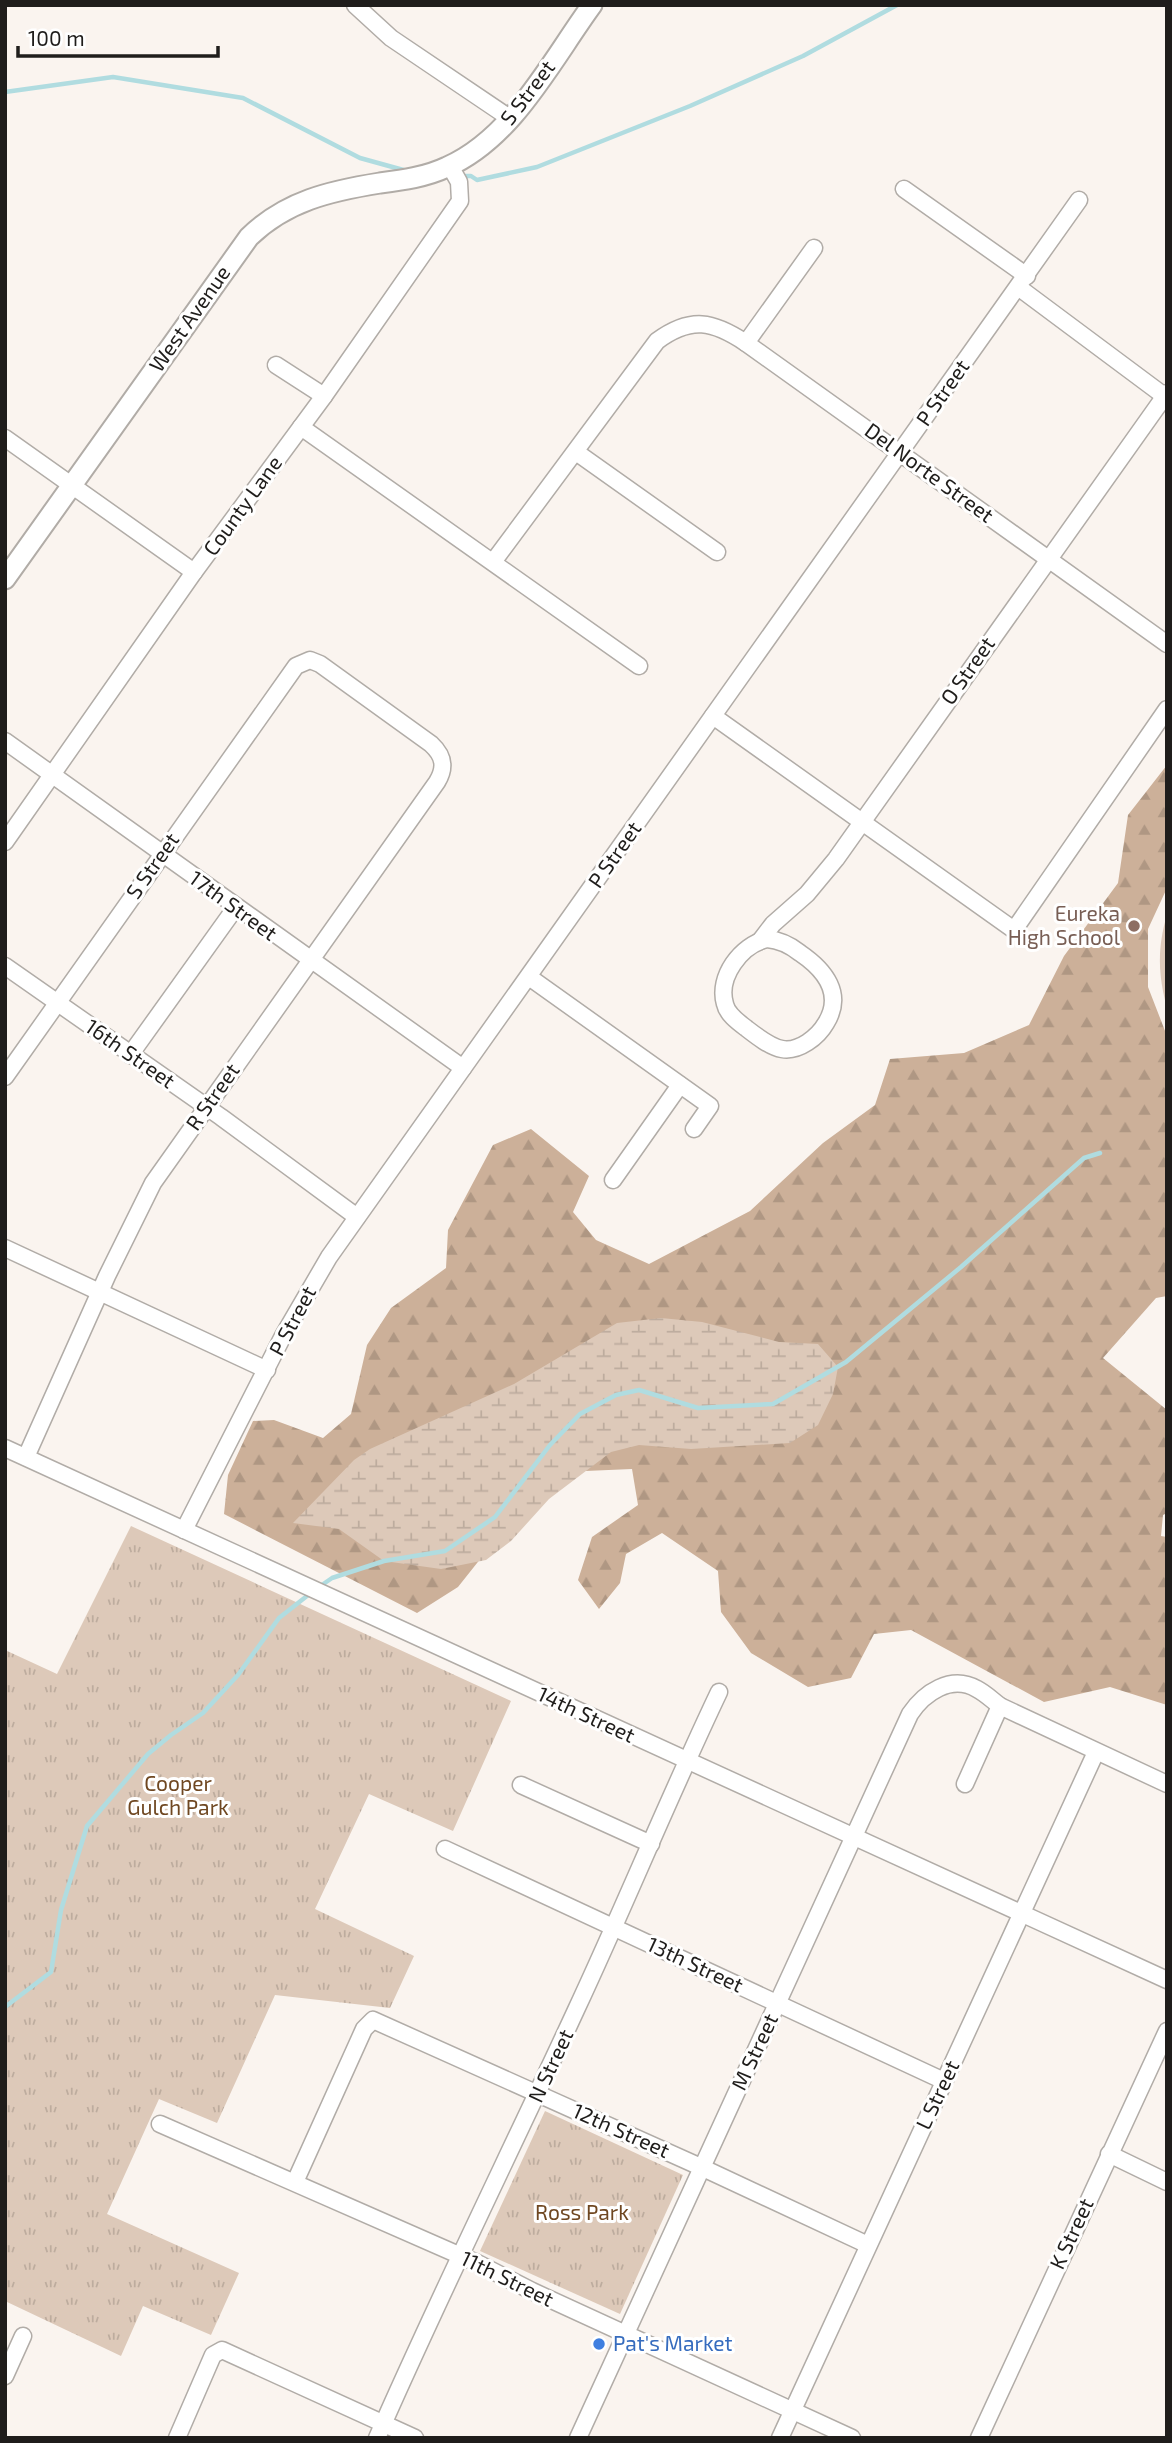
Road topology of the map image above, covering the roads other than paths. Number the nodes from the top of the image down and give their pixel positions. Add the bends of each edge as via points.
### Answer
1 (355, 5) edge
2 (592, 5) edge
3 (511, 119) junction
4 (450, 166) junction
5 (904, 189) dead end
6 (1079, 200) dead end
7 (814, 248) dead end
8 (1022, 281) junction
9 (747, 343) junction
10 (276, 365) dead end
11 (324, 396) junction
12 (1166, 396) edge
13 (302, 427) junction
14 (5, 438) edge
15 (576, 452) junction
16 (901, 453) junction
17 (72, 485) junction
18 (717, 552) dead end
19 (1047, 559) junction
20 (493, 562) junction
21 (194, 572) junction
22 (5, 579) edge
23 (1167, 644) edge
24 (639, 666) dead end
25 (1167, 709) edge
26 (713, 716) junction
27 (5, 741) edge
28 (444, 762) joint
29 (52, 776) junction
30 (860, 823) junction
31 (5, 842) edge
32 (161, 854) junction
33 (236, 907) junction
34 (760, 940) junction
35 (310, 960) junction
36 (5, 965) edge
37 (529, 977) junction
38 (57, 1002) junction
39 (130, 1055) junction
40 (463, 1068) junction
41 (5, 1077) edge
42 (680, 1085) junction
43 (206, 1107) junction
44 (694, 1129) dead end
45 (613, 1180) dead end
46 (357, 1217) junction
47 (5, 1248) edge
48 (100, 1291) junction
49 (267, 1370) junction
50 (5, 1448) edge
51 (26, 1457) junction
52 (184, 1530) junction
53 (719, 1692) dead end
54 (1000, 1706) junction
55 (1096, 1752) junction
56 (686, 1761) junction
57 (965, 1784) dead end
58 (1167, 1784) edge
59 (521, 1785) dead end
60 (853, 1836) junction
61 (651, 1844) junction
62 (445, 1849) dead end
63 (1021, 1913) junction
64 (613, 1927) junction
65 (1167, 1980) edge
66 (778, 2004) junction
67 (1167, 2031) edge
68 (944, 2081) junction
69 (537, 2094) junction
70 (160, 2123) dead end
71 (1109, 2154) junction
72 (703, 2168) junction
73 (295, 2182) junction
74 (1167, 2182) edge
75 (867, 2245) junction
76 (460, 2256) junction
77 (626, 2333) junction
78 (23, 2336) dead end
79 (5, 2376) edge
80 (793, 2409) junction
81 (380, 2431) edge
82 (177, 2438) edge
83 (415, 2438) edge
84 (578, 2438) edge
85 (780, 2438) edge
86 (852, 2438) edge
87 (979, 2438) edge

1 - 3 street via 391,38
2 - 3 main road, S Street
3 - 4 main road, S Street via 480,148
4 - 11 street, County Lane via 462,192 460,201
4 - 17 main road, West Avenue via 314,196 268,219 248,237
5 - 8 street
6 - 8 street, P Street
7 - 9 street
8 - 12 street
8 - 16 street, P Street
9 - 15 street, Del Norte Street via 714,325 682,328 657,341
9 - 16 street, Del Norte Street
10 - 11 street
11 - 13 street, County Lane
12 - 19 street, O Street
13 - 20 street
13 - 21 street, County Lane
14 - 17 street
15 - 18 street
15 - 20 street
16 - 19 street, Del Norte Street
16 - 26 street, P Street
17 - 21 street
17 - 22 main road, West Avenue
19 - 23 street, Del Norte Street
19 - 30 street, O Street
20 - 24 street
21 - 29 street, County Lane
25 - 30 street via 1014,930
26 - 30 street
26 - 37 street, P Street
27 - 29 street, 17th Street
28 - 32 street, S Street via 431,744 378,705 320,664 305,661 292,670
28 - 35 street, R Street via 437,782
29 - 31 street, County Lane
29 - 32 street, 17th Street
30 - 34 street, O Street via 818,881
32 - 33 street, 17th Street
32 - 38 street, S Street
33 - 35 street, 17th Street
33 - 39 street
34 - 34 street via 773,939 790,946 817,965 832,986 830,1015 802,1045 774,1046 739,1022 725,1006 724,984 733,963
35 - 40 street, 17th Street
35 - 43 street, R Street
36 - 38 street, 16th Street
37 - 40 street, P Street
37 - 42 street
38 - 39 street, 16th Street
38 - 41 street, S Street
39 - 43 street, 16th Street
40 - 46 street, P Street
42 - 44 street via 710,1106
42 - 45 street
43 - 46 street, 16th Street
43 - 48 street, R Street via 149,1191
46 - 49 street, P Street via 303,1298
47 - 48 street
48 - 49 street
48 - 51 street, R Street
49 - 52 street, P Street
50 - 51 street, 14th Street
51 - 52 street, 14th Street
52 - 56 street, 14th Street
53 - 56 street, N Street
54 - 55 street
54 - 57 street
54 - 60 street, M Street via 977,1689 952,1682 926,1695 910,1714
55 - 58 street
55 - 63 street, L Street
56 - 60 street, 14th Street
56 - 61 street, N Street
59 - 61 street
60 - 63 street, 14th Street
60 - 66 street, M Street
61 - 64 street, N Street
62 - 64 street, 13th Street
63 - 65 street, 14th Street
63 - 68 street, L Street
64 - 66 street, 13th Street
64 - 69 street, N Street
66 - 68 street, 13th Street
66 - 72 street, M Street
67 - 71 street, K Street
68 - 75 street, L Street
69 - 72 street, 12th Street
69 - 73 street, 12th Street via 373,2020 363,2029
69 - 76 street, N Street
70 - 73 street, 11th Street
71 - 74 street
71 - 87 street, K Street
72 - 75 street, 12th Street
72 - 77 street, M Street
73 - 76 street, 11th Street
75 - 80 street, L Street
76 - 77 street, 11th Street
76 - 81 street, N Street
77 - 80 street, 11th Street
77 - 84 street, M Street
78 - 79 street
80 - 85 street, L Street
80 - 86 street, 11th Street
81 - 82 street via 222,2350 213,2356
81 - 83 street

